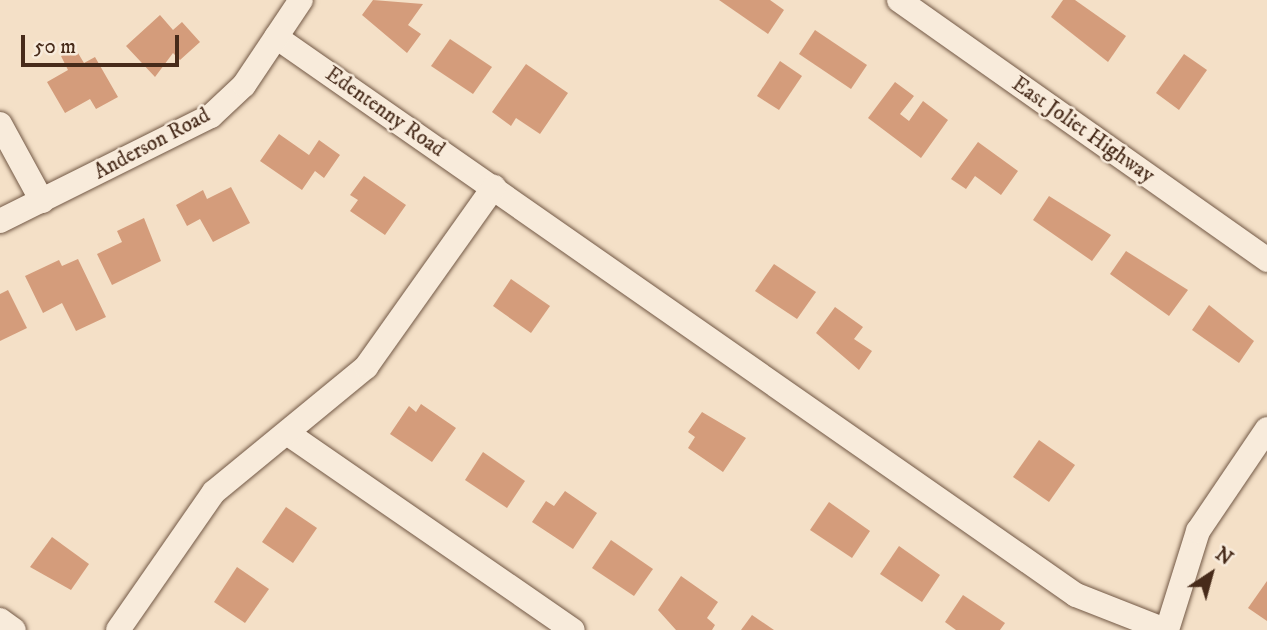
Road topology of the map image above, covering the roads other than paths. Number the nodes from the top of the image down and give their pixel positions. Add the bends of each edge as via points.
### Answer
1 (301, 0) edge
2 (899, 0) edge
3 (276, 37) junction
4 (0, 124) edge
5 (494, 187) junction
6 (42, 201) junction
7 (0, 221) edge
8 (1267, 260) edge
9 (1267, 429) edge
10 (288, 433) junction
11 (0, 620) edge
12 (15, 630) edge
13 (118, 630) edge
14 (573, 630) edge
15 (1166, 630) edge

1 - 3 street, Anderson Road
2 - 8 street, East Joliet Highway
3 - 5 street, Edentenny Road
3 - 6 street, Anderson Road via 244,85 211,116
4 - 6 street
5 - 10 street via 366,368
5 - 15 street, Edentenny Road via 1076,595
6 - 7 street, Anderson Road
9 - 15 street via 1189,552
10 - 13 street via 214,492
10 - 14 street
11 - 12 street

